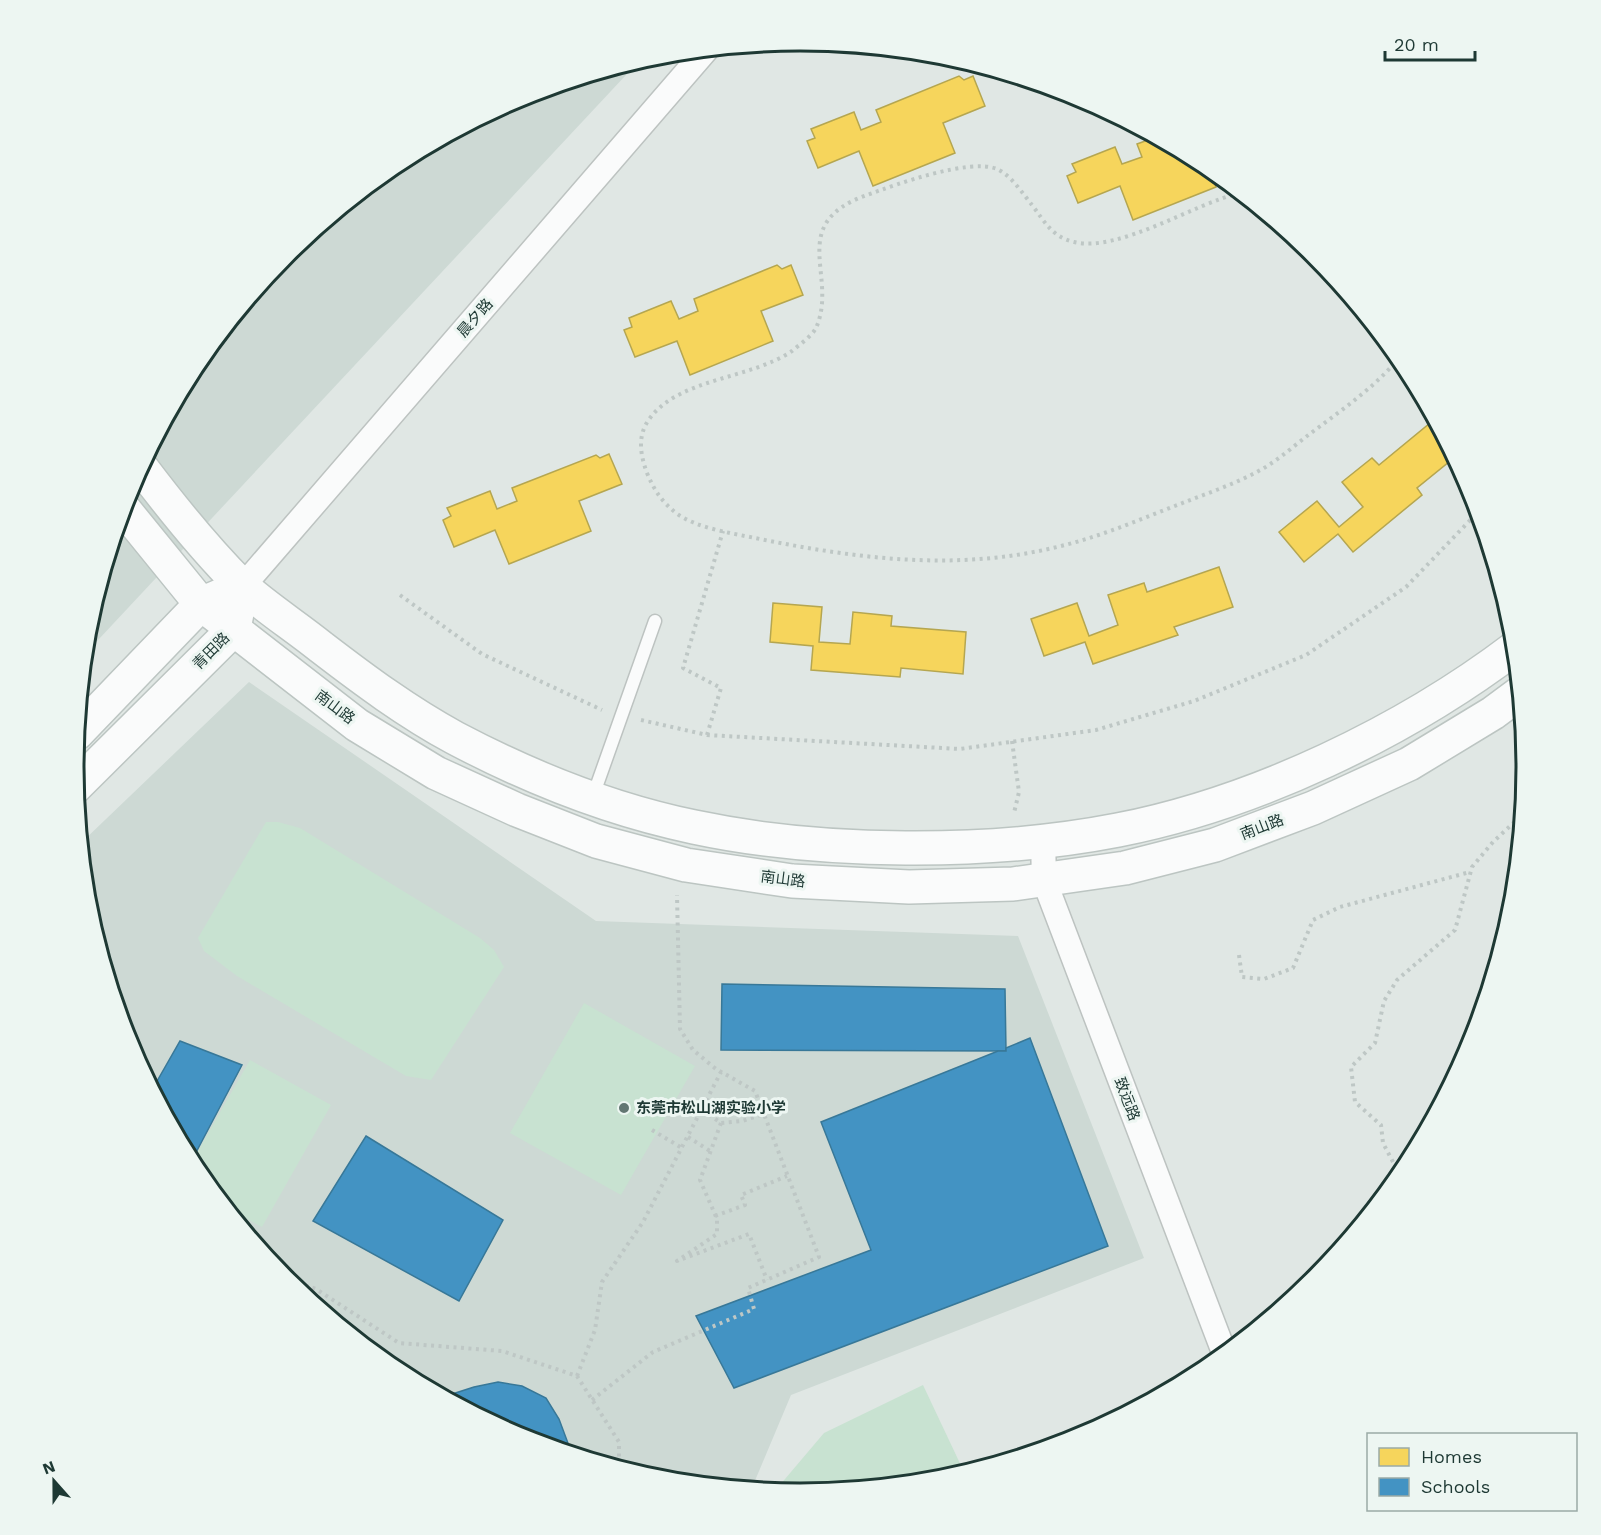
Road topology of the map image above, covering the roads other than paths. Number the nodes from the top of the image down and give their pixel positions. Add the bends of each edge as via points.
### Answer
1 (699, 58) edge
2 (147, 475) edge
3 (130, 517) edge
4 (243, 586) junction
5 (201, 604) junction
6 (656, 621) dead end
7 (234, 629) junction
8 (1507, 653) edge
9 (1513, 698) edge
10 (86, 724) edge
11 (84, 778) edge
12 (593, 798) junction
13 (1043, 840) junction
14 (1044, 880) junction
15 (1222, 1347) edge

1 - 4 street, 晨夕路
2 - 4 main road
3 - 5 main road, 南山路
4 - 5 main road
4 - 7 main road, 青田路
4 - 12 main road via 380,692 446,732
5 - 7 main road, 南山路
5 - 10 main road
6 - 12 lane
7 - 11 main road, 青田路
7 - 14 main road, 南山路 via 357,725 436,773 596,841 672,862 792,882 909,887
8 - 13 main road via 1471,681 1391,729 1298,771 1203,808 1118,830
9 - 14 main road, 南山路 via 1409,764 1314,808 1204,848 1125,868
12 - 13 main road via 694,827 796,842 909,848 1011,845
13 - 14 street, 致远路
14 - 15 street, 致远路

